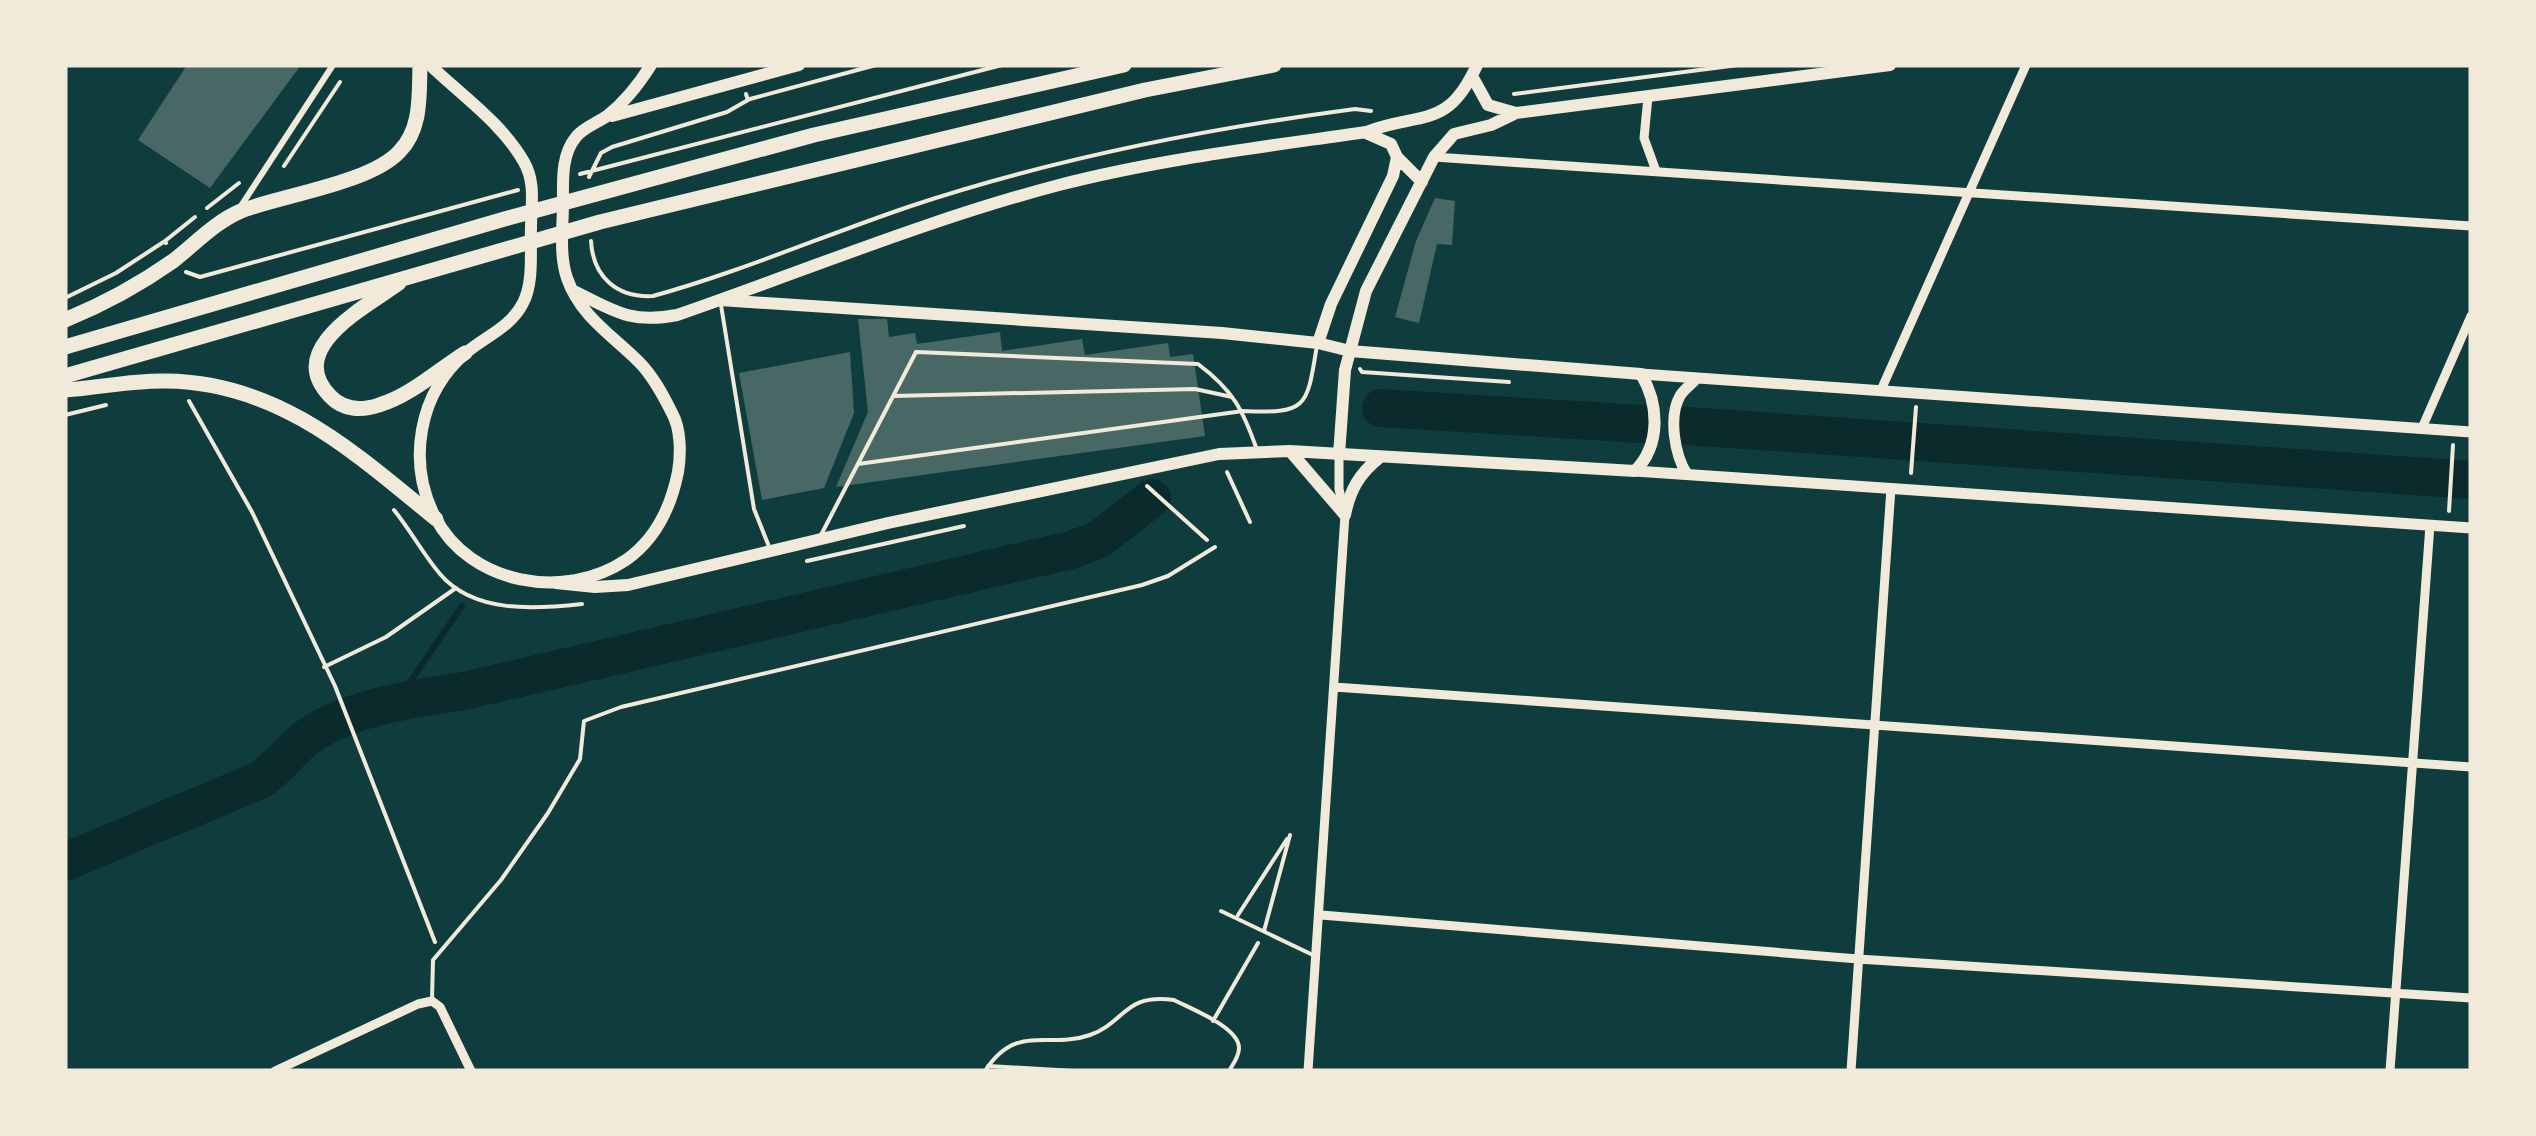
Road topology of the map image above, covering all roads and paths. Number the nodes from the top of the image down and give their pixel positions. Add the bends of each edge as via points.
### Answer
1 (333, 65) edge
2 (420, 65) edge
3 (430, 65) edge
4 (651, 65) edge
5 (799, 65) edge
6 (876, 65) edge
7 (1002, 65) edge
8 (1124, 65) edge
9 (1274, 65) edge
10 (1738, 65) edge
11 (1890, 65) edge
12 (2026, 65) edge
13 (1475, 70) edge
14 (742, 81) junction
15 (1648, 97) junction
16 (1482, 98) junction
17 (748, 100) junction
18 (1381, 112) dead end
19 (1516, 113) junction
20 (605, 118) junction
21 (1366, 132) junction
22 (1434, 156) junction
23 (1397, 157) junction
24 (604, 168) dead end
25 (1656, 171) junction
26 (1422, 182) junction
27 (595, 191) junction
28 (1969, 193) junction
29 (505, 194) dead end
30 (238, 213) junction
31 (2471, 226) edge
32 (595, 229) junction
33 (176, 258) junction
34 (407, 277) junction
35 (574, 292) junction
36 (65, 298) edge
37 (720, 300) junction
38 (2471, 316) edge
39 (65, 320) edge
40 (1318, 343) junction
41 (65, 347) edge
42 (1350, 351) junction
43 (466, 353) junction
44 (1641, 374) junction
45 (65, 376) edge
46 (1697, 378) junction
47 (65, 390) edge
48 (1882, 390) junction
49 (893, 396) junction
50 (1234, 398) junction
51 (204, 400) dead end
52 (113, 404) dead end
53 (1243, 411) junction
54 (65, 414) edge
55 (1915, 422) dead end
56 (2422, 428) junction
57 (2471, 432) edge
58 (1257, 450) junction
59 (1290, 451) junction
60 (1219, 454) junction
61 (1340, 455) junction
62 (1379, 458) junction
63 (2452, 460) dead end
64 (1912, 462) dead end
65 (858, 464) junction
66 (1636, 471) junction
67 (1688, 474) junction
68 (1145, 484) dead end
69 (1890, 488) junction
70 (2450, 499) dead end
71 (392, 508) dead end
72 (1345, 515) junction
73 (436, 519) junction
74 (1250, 522) dead end
75 (2430, 524) junction
76 (966, 526) dead end
77 (2471, 528) edge
78 (820, 538) junction
79 (1214, 546) joint
80 (771, 551) junction
81 (804, 562) dead end
82 (556, 583) junction
83 (456, 588) junction
84 (582, 604) dead end
85 (324, 667) junction
86 (1334, 687) junction
87 (1874, 725) junction
88 (2413, 763) junction
89 (2471, 767) edge
90 (1221, 911) dead end
91 (1320, 914) junction
92 (1237, 916) junction
93 (1264, 931) junction
94 (1317, 957) junction
95 (1858, 959) junction
96 (433, 960) junction
97 (2394, 993) junction
98 (2471, 998) edge
99 (436, 1004) junction
100 (1213, 1021) junction
101 (986, 1068) edge
102 (275, 1071) edge
103 (472, 1071) edge
104 (1074, 1071) edge
105 (1229, 1071) edge
106 (1308, 1071) edge
107 (1850, 1071) edge
108 (2390, 1071) edge

1 - 30 street
2 - 30 highway via 418,116 398,154 355,176
3 - 43 main road via 514,148 532,179 523,302
4 - 20 main road
5 - 14 main road
6 - 17 path
7 - 24 path
8 - 27 highway
9 - 32 highway via 1145,90
10 - 16 path
11 - 15 main road
12 - 28 street
13 - 16 main road
13 - 21 main road via 1437,116
14 - 17 path
14 - 20 main road
15 - 19 main road
15 - 25 street via 1644,138
16 - 19 main road
17 - 27 path via 601,153 593,164
18 - 32 path via 1355,108 1231,125 1107,150 913,206 653,296 627,294 606,282 594,263
19 - 22 main road via 1454,134
20 - 35 main road via 576,137 563,172 564,268
21 - 23 main road via 1392,144
21 - 37 main road via 1196,156 1055,186
22 - 25 street
22 - 26 main road
23 - 26 main road
23 - 40 main road
25 - 28 street
26 - 42 main road via 1366,291
27 - 41 highway
28 - 31 street
28 - 48 street
29 - 33 path via 200,277 186,273
30 - 33 highway
32 - 34 highway
33 - 36 path via 165,240
33 - 39 highway
34 - 43 highway via 327,339 316,356 321,386 334,401 356,410 380,406
34 - 45 highway
35 - 37 main road via 619,315 655,320
35 - 82 main road via 583,311 642,365 676,419 680,458 673,496 655,532 627,560 592,578
37 - 40 main road
37 - 80 lane via 754,509
38 - 56 street
40 - 42 main road
40 - 53 lane via 1308,394 1297,407
42 - 44 main road
42 - 61 main road
43 - 73 main road via 426,412 419,448 422,485
44 - 46 street
44 - 66 main road via 1654,403 1652,446
46 - 48 street
46 - 67 street via 1677,406 1674,448
47 - 73 highway via 166,380 232,390 330,433
48 - 56 street
49 - 50 lane via 1195,389
49 - 50 lane via 916,352 1198,364
49 - 65 lane
50 - 53 lane
51 - 85 path via 186,396 252,512
52 - 54 path
53 - 58 lane
53 - 65 lane
55 - 64 path
56 - 57 street
58 - 59 main road
58 - 60 main road
59 - 61 main road
59 - 72 main road
60 - 74 path
60 - 78 main road
61 - 62 main road
61 - 72 street
62 - 66 main road
62 - 72 main road via 1360,476
63 - 70 path
65 - 78 lane
66 - 67 street
67 - 69 street
68 - 79 path
69 - 75 street
69 - 87 street
71 - 83 path
72 - 86 street
73 - 82 main road via 475,561 514,578
75 - 77 street
75 - 88 street
76 - 81 path
78 - 80 main road
79 - 96 lane via 1142,586 584,721 580,759 548,814
80 - 82 main road via 628,584
83 - 84 path via 474,599 524,607
83 - 85 path via 386,637
85 - 96 path via 435,943
86 - 87 street
86 - 91 street
87 - 88 street
87 - 95 street
88 - 89 street
88 - 97 street
90 - 92 lane
91 - 94 street
91 - 95 street
92 - 93 lane
92 - 93 lane via 1290,836
93 - 94 lane
93 - 100 path
94 - 106 street
95 - 97 street
95 - 107 street
96 - 99 lane
97 - 98 street
97 - 108 street
99 - 102 street via 418,1004
99 - 103 street
100 - 101 path via 1174,1000 1144,1000 1092,1034 1018,1041
100 - 105 path via 1231,1030 1238,1043
101 - 104 path

